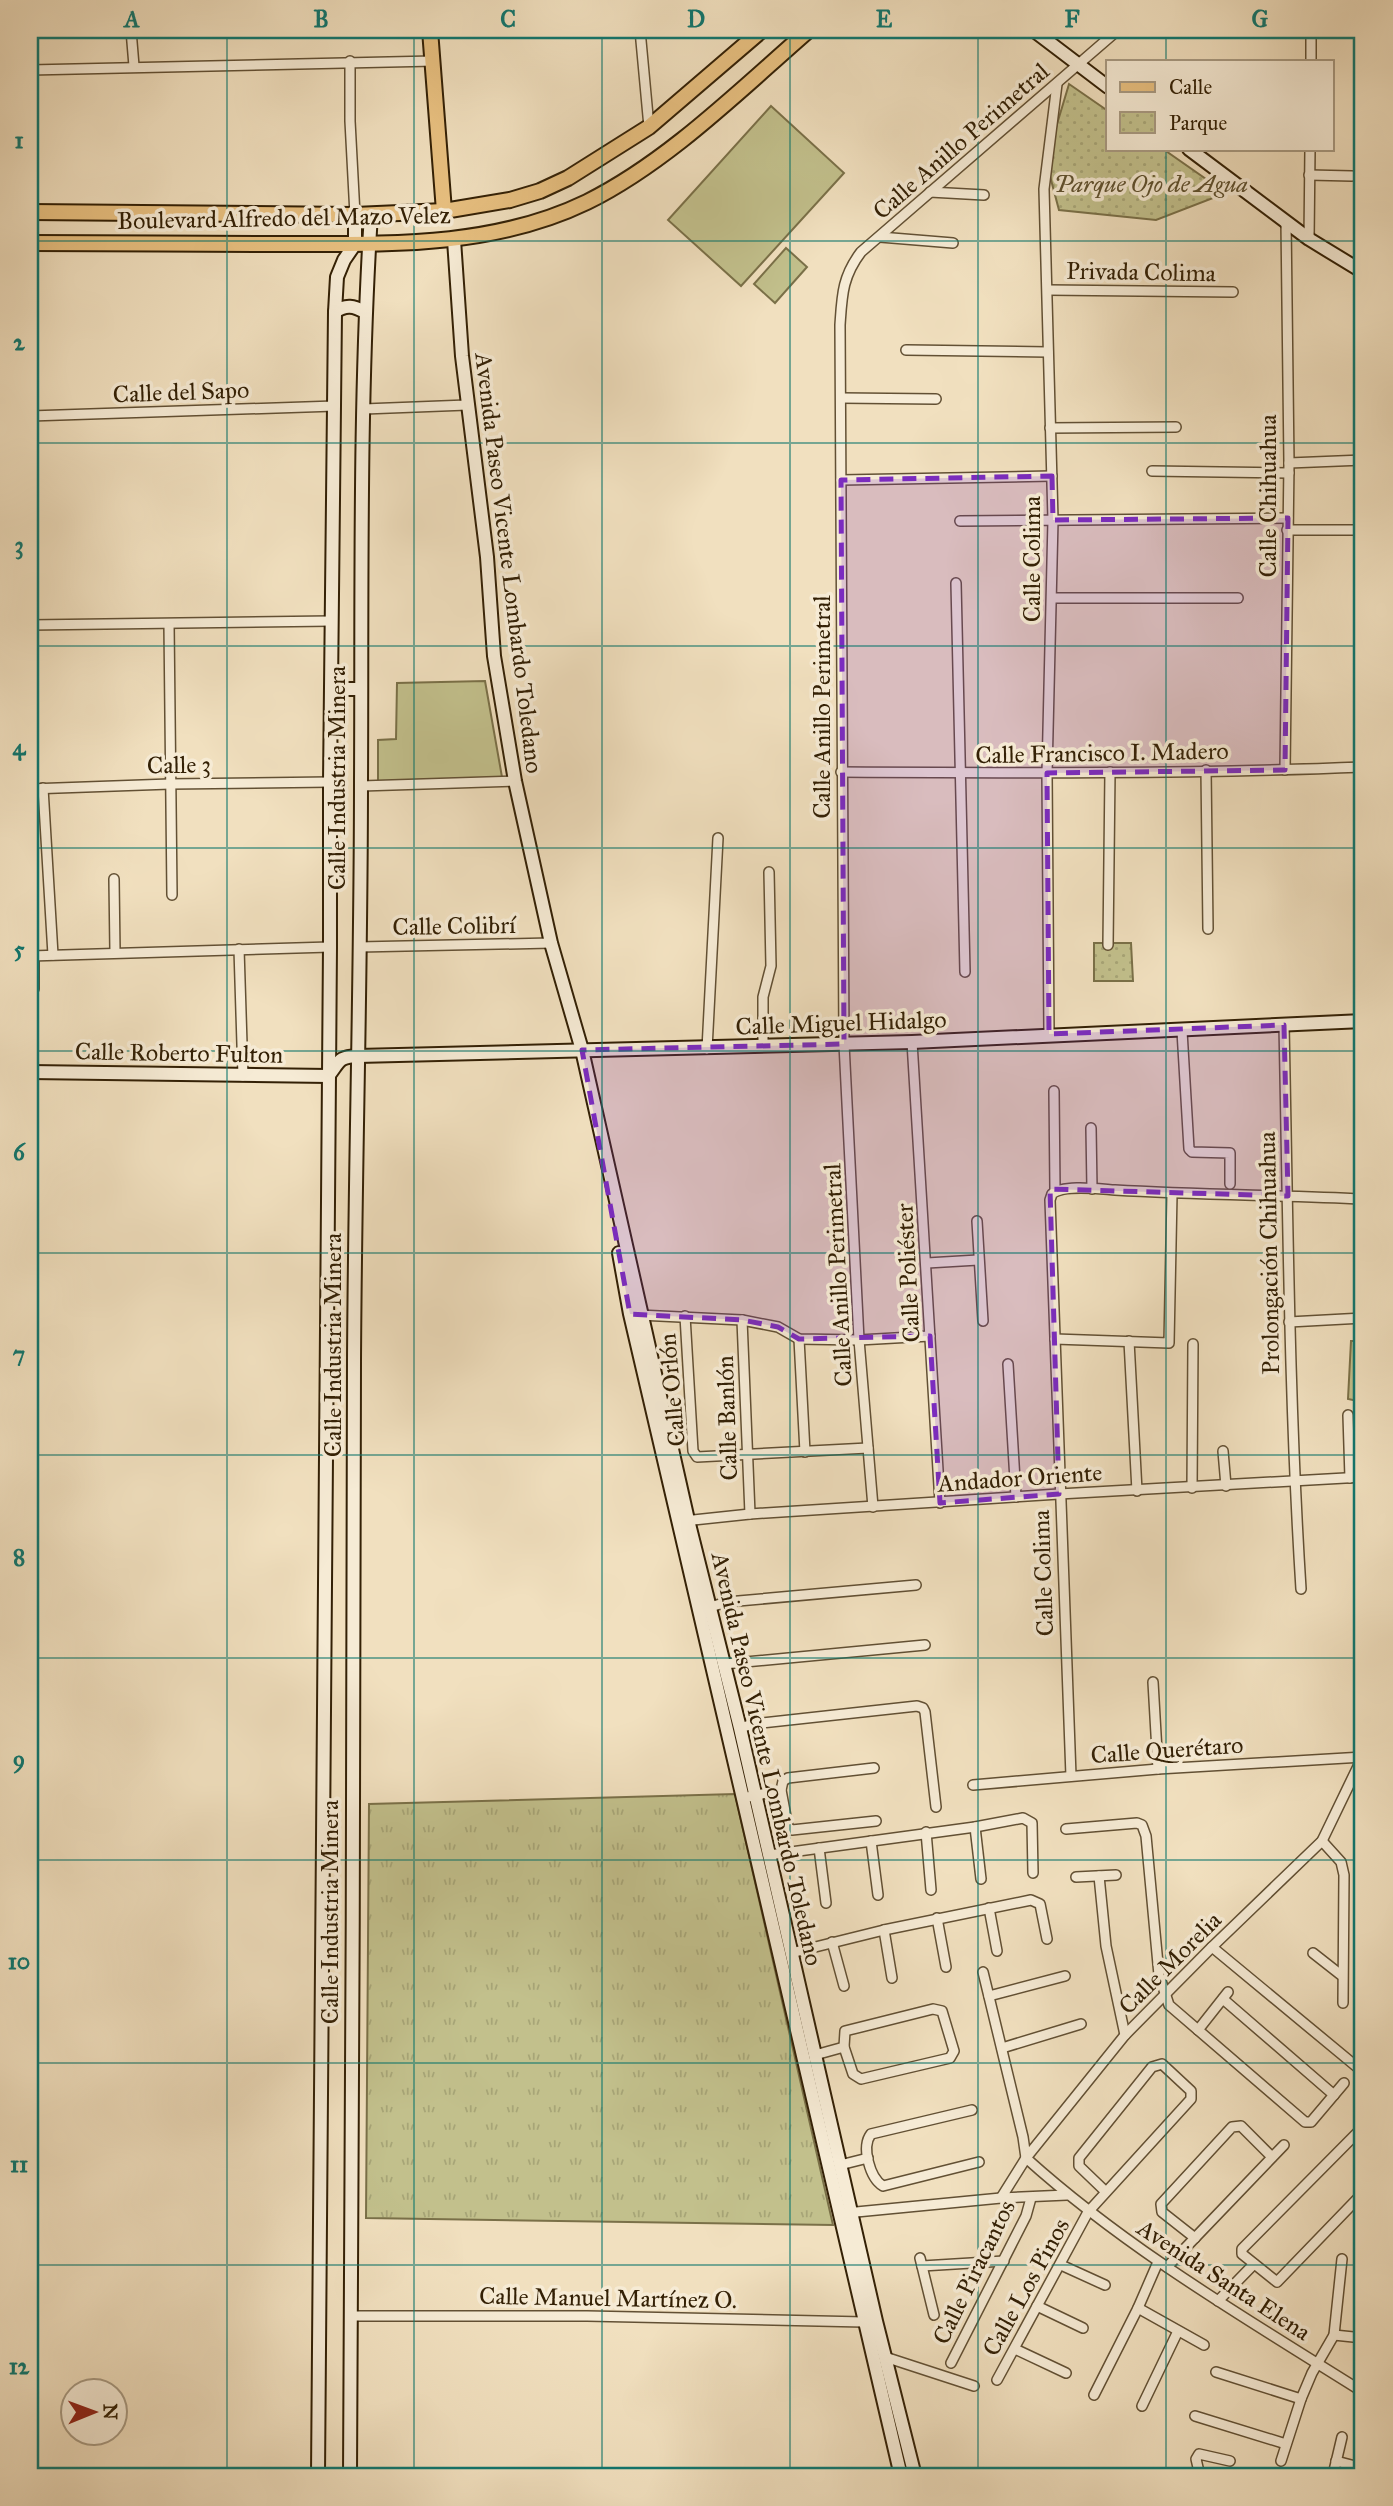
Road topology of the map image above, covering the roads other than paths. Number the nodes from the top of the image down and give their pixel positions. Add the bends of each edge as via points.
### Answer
1 (131, 30) edge
2 (430, 30) edge
3 (640, 30) edge
4 (762, 30) edge
5 (809, 30) edge
6 (1033, 30) edge
7 (1118, 30) edge
8 (1311, 30) edge
9 (1311, 60) edge
10 (350, 61) junction
11 (434, 61) junction
12 (1078, 64) junction
13 (134, 66) junction
14 (30, 69) edge
15 (1057, 84) junction
16 (1106, 85) edge
17 (649, 127) junction
18 (1190, 150) edge
19 (1310, 150) edge
20 (1309, 175) junction
21 (1352, 176) dead end
22 (930, 192) junction
23 (984, 195) dead end
24 (444, 211) junction
25 (30, 212) edge
26 (371, 214) junction
27 (355, 215) junction
28 (1286, 221) junction
29 (880, 237) junction
30 (1309, 239) junction
31 (454, 240) junction
32 (30, 243) edge
33 (953, 243) dead end
34 (362, 244) junction
35 (1363, 272) edge
36 (1048, 290) junction
37 (1233, 292) dead end
38 (335, 312) junction
39 (366, 312) junction
40 (906, 351) dead end
41 (1048, 352) junction
42 (841, 398) junction
43 (936, 399) dead end
44 (335, 405) junction
45 (467, 405) junction
46 (364, 409) junction
47 (30, 416) edge
48 (1176, 427) dead end
49 (1050, 428) junction
50 (1363, 460) edge
51 (1289, 468) junction
52 (1153, 471) dead end
53 (1052, 476) junction
54 (841, 480) junction
55 (1288, 518) junction
56 (1053, 520) junction
57 (960, 521) dead end
58 (1287, 530) junction
59 (1363, 530) edge
60 (956, 583) dead end
61 (1052, 598) junction
62 (1238, 598) dead end
63 (331, 621) junction
64 (169, 624) junction
65 (30, 625) edge
66 (332, 689) junction
67 (360, 689) junction
68 (1363, 767) edge
69 (1206, 771) junction
70 (1285, 771) junction
71 (841, 772) junction
72 (1110, 772) junction
73 (961, 773) junction
74 (1047, 773) junction
75 (515, 781) junction
76 (330, 782) junction
77 (170, 784) junction
78 (362, 786) junction
79 (43, 788) junction
80 (30, 789) edge
81 (718, 838) dead end
82 (769, 872) dead end
83 (114, 879) dead end
84 (172, 895) dead end
85 (1209, 929) dead end
86 (551, 943) junction
87 (1108, 944) dead end
88 (330, 947) junction
89 (359, 947) junction
90 (239, 949) junction
91 (116, 953) junction
92 (53, 955) junction
93 (32, 956) edge
94 (965, 972) dead end
95 (34, 989) dead end
96 (1363, 1021) edge
97 (1284, 1025) junction
98 (1182, 1031) junction
99 (1049, 1034) junction
100 (912, 1042) junction
101 (845, 1044) junction
102 (763, 1046) junction
103 (707, 1049) junction
104 (582, 1050) junction
105 (358, 1056) junction
106 (30, 1072) edge
107 (243, 1076) junction
108 (329, 1076) junction
109 (1054, 1091) dead end
110 (1091, 1128) dead end
111 (1230, 1184) dead end
112 (1093, 1189) junction
113 (1055, 1190) junction
114 (1171, 1194) junction
115 (1288, 1196) junction
116 (1362, 1199) edge
117 (976, 1221) dead end
118 (978, 1260) junction
119 (927, 1263) junction
120 (636, 1315) junction
121 (685, 1316) junction
122 (1362, 1318) edge
123 (742, 1320) junction
124 (983, 1321) dead end
125 (1289, 1322) junction
126 (930, 1336) junction
127 (799, 1339) junction
128 (1055, 1339) junction
129 (859, 1340) junction
130 (1129, 1341) junction
131 (1193, 1344) dead end
132 (1008, 1364) dead end
133 (1348, 1415) dead end
134 (868, 1448) junction
135 (1223, 1451) dead end
136 (804, 1452) junction
137 (748, 1455) junction
138 (1350, 1478) junction
139 (1363, 1478) edge
140 (1294, 1482) junction
141 (1226, 1486) junction
142 (1192, 1488) junction
143 (1137, 1490) junction
144 (1059, 1494) junction
145 (1016, 1497) junction
146 (940, 1503) junction
147 (873, 1507) junction
148 (750, 1514) junction
149 (684, 1521) junction
150 (916, 1585) dead end
151 (1301, 1589) dead end
152 (710, 1606) junction
153 (925, 1645) dead end
154 (724, 1664) junction
155 (1153, 1682) dead end
156 (740, 1728) junction
157 (1363, 1756) edge
158 (874, 1768) dead end
159 (1158, 1769) junction
160 (1071, 1776) junction
161 (973, 1785) dead end
162 (781, 1790) junction
163 (749, 1797) junction
164 (936, 1807) dead end
165 (876, 1821) dead end
166 (975, 1827) junction
167 (1066, 1829) dead end
168 (926, 1832) junction
169 (1322, 1840) junction
170 (871, 1841) junction
171 (819, 1848) junction
172 (769, 1855) junction
173 (1033, 1873) dead end
174 (1116, 1875) dead end
175 (1099, 1876) junction
176 (1076, 1877) dead end
177 (981, 1879) dead end
178 (931, 1890) dead end
179 (878, 1895) dead end
180 (827, 1903) dead end
181 (989, 1908) junction
182 (937, 1918) junction
183 (884, 1930) junction
184 (1046, 1939) dead end
185 (832, 1942) junction
186 (1212, 1947) junction
187 (997, 1951) dead end
188 (791, 1953) junction
189 (1313, 1953) dead end
190 (947, 1967) dead end
191 (983, 1972) dead end
192 (1341, 1975) junction
193 (1065, 1976) dead end
194 (892, 1979) dead end
195 (844, 1986) dead end
196 (1164, 1995) junction
197 (989, 1996) junction
198 (1343, 2003) dead end
199 (1081, 2024) dead end
200 (1198, 2030) junction
201 (1125, 2035) junction
202 (844, 2048) junction
203 (1002, 2048) junction
204 (815, 2055) junction
205 (1363, 2072) edge
206 (1344, 2084) dead end
207 (1334, 2095) junction
208 (972, 2110) dead end
209 (1363, 2131) edge
210 (1284, 2145) dead end
211 (1272, 2157) junction
212 (868, 2158) junction
213 (1026, 2158) junction
214 (979, 2162) dead end
215 (840, 2165) junction
216 (1105, 2192) junction
217 (1363, 2193) edge
218 (1067, 2195) junction
219 (1031, 2198) junction
220 (1001, 2199) junction
221 (1088, 2212) junction
222 (846, 2213) junction
223 (1195, 2238) junction
224 (1342, 2259) dead end
225 (1004, 2260) junction
226 (1158, 2262) junction
227 (1254, 2264) junction
228 (1060, 2265) junction
229 (1167, 2267) junction
230 (1105, 2284) dead end
231 (1218, 2301) junction
232 (1037, 2306) junction
233 (1138, 2308) junction
234 (934, 2315) dead end
235 (352, 2316) junction
236 (864, 2322) junction
237 (1083, 2328) dead end
238 (1178, 2330) junction
239 (1335, 2335) junction
240 (1363, 2338) edge
241 (1204, 2345) dead end
242 (1016, 2349) junction
243 (885, 2357) junction
244 (951, 2362) dead end
245 (1318, 2364) junction
246 (1216, 2372) dead end
247 (1066, 2373) dead end
248 (997, 2380) dead end
249 (974, 2386) dead end
250 (1363, 2392) edge
251 (1094, 2395) dead end
252 (1301, 2399) junction
253 (1142, 2406) dead end
254 (1195, 2416) dead end
255 (1342, 2437) dead end
256 (1286, 2444) junction
257 (1281, 2460) dead end
258 (1336, 2461) junction
259 (1230, 2462) dead end
260 (1363, 2469) edge
261 (1333, 2475) edge
262 (318, 2476) edge
263 (350, 2476) edge
264 (901, 2476) edge
265 (915, 2476) edge
266 (1200, 2476) edge

1 - 13 street
2 - 11 main road
3 - 17 street
4 - 17 main road, Boulevard Alfredo del Mazo Velez
5 - 31 main road, Boulevard Alfredo del Mazo Velez via 715,113 606,191 535,222
6 - 12 main road
7 - 12 street, Calle Anillo Perimetral
8 - 9 street
10 - 11 street
10 - 13 street
10 - 27 street
11 - 24 main road
12 - 15 street, Calle Anillo Perimetral
12 - 16 main road
13 - 14 street
15 - 22 street, Calle Anillo Perimetral
15 - 36 street, Calle Colima via 1044,189
17 - 24 main road, Boulevard Alfredo del Mazo Velez via 540,191
18 - 28 main road
19 - 20 street
20 - 21 street
20 - 30 street
22 - 23 street
22 - 29 street, Calle Anillo Perimetral
24 - 26 main road, Boulevard Alfredo del Mazo Velez
25 - 27 main road, Boulevard Alfredo del Mazo Velez
26 - 27 main road, Boulevard Alfredo del Mazo Velez
26 - 34 main road, Calle Industria Minera
27 - 34 main road, Calle Industria Minera
28 - 30 main road
28 - 51 street, Calle Chihuahua
29 - 33 street
29 - 42 street, Calle Anillo Perimetral via 846,275 840,325
30 - 35 main road
31 - 34 main road, Boulevard Alfredo del Mazo Velez
31 - 45 main road, Avenida Paseo Vicente Lombardo Toledano
32 - 34 main road, Boulevard Alfredo del Mazo Velez
34 - 38 main road, Calle Industria Minera via 344,260 337,277
34 - 39 main road, Calle Industria Minera
36 - 37 street, Privada Colima
36 - 41 street, Calle Colima
38 - 39 main road via 349,306
38 - 44 main road, Calle Industria Minera
39 - 46 main road, Calle Industria Minera
40 - 41 street
41 - 49 street, Calle Colima
42 - 43 street
42 - 54 street, Calle Anillo Perimetral
44 - 47 street, Calle del Sapo
44 - 63 main road, Calle Industria Minera
45 - 46 street
45 - 75 main road, Avenida Paseo Vicente Lombardo Toledano via 487,557 494,656
46 - 67 main road, Calle Industria Minera
48 - 49 street
49 - 53 street, Calle Colima
50 - 51 street
51 - 52 street
51 - 55 street, Calle Chihuahua
53 - 54 street
53 - 56 street, Calle Colima
54 - 71 street, Calle Anillo Perimetral
55 - 56 street
55 - 58 street, Calle Chihuahua
56 - 57 street
56 - 61 street, Calle Colima
58 - 59 street
58 - 70 street, Calle Chihuahua
60 - 73 street
61 - 62 street
61 - 74 street, Calle Colima
63 - 64 street
63 - 66 main road, Calle Industria Minera
64 - 65 street
64 - 77 street
66 - 67 main road
66 - 76 main road, Calle Industria Minera
67 - 78 main road, Calle Industria Minera
68 - 70 street, Calle Francisco I. Madero
69 - 70 street, Calle Francisco I. Madero
69 - 72 street, Calle Francisco I. Madero
69 - 85 street
71 - 73 street, Calle Francisco I. Madero
71 - 101 street, Calle Anillo Perimetral
72 - 74 street, Calle Francisco I. Madero
72 - 87 street
73 - 74 street, Calle Francisco I. Madero
73 - 94 street
74 - 99 street, Calle Colima
75 - 78 street
75 - 86 main road, Avenida Paseo Vicente Lombardo Toledano
76 - 77 street, Calle 3
76 - 88 main road, Calle Industria Minera
77 - 79 street, Calle 3
77 - 84 street
78 - 89 main road, Calle Industria Minera
79 - 80 street, Calle 3
79 - 92 street
81 - 103 street
82 - 102 street via 771,966 762,997
83 - 91 street
86 - 89 street, Calle Colibrí
86 - 104 main road, Avenida Paseo Vicente Lombardo Toledano
88 - 90 street
88 - 108 main road, Calle Industria Minera
89 - 105 main road, Calle Industria Minera
90 - 91 street
90 - 107 street
91 - 92 street
92 - 93 street
93 - 95 street
96 - 97 main road, Calle Miguel Hidalgo
97 - 98 main road, Calle Miguel Hidalgo
97 - 115 street, Prolongación Chihuahua
98 - 99 main road, Calle Miguel Hidalgo
98 - 111 street via 1189,1149 1230,1153
99 - 100 main road, Calle Miguel Hidalgo
100 - 101 main road, Calle Miguel Hidalgo
100 - 119 street, Calle Poliéster
101 - 102 main road, Calle Miguel Hidalgo
101 - 129 street, Calle Anillo Perimetral
102 - 103 main road, Calle Miguel Hidalgo
103 - 104 main road, Calle Miguel Hidalgo
104 - 105 main road, Calle Miguel Hidalgo
104 - 120 main road, Avenida Paseo Vicente Lombardo Toledano
105 - 108 main road, Calle Miguel Hidalgo via 343,1057
105 - 235 main road, Calle Industria Minera
106 - 107 main road, Calle Roberto Fulton
107 - 108 main road, Calle Roberto Fulton
108 - 262 main road, Calle Industria Minera
109 - 113 street
110 - 112 street
112 - 113 street
112 - 114 street
113 - 128 street, Calle Colima via 1050,1200
114 - 115 street
114 - 130 street via 1169,1343
115 - 116 street
115 - 125 street, Prolongación Chihuahua
116 - 122 street
117 - 118 street
118 - 119 street
118 - 124 street
119 - 126 street, Calle Poliéster
120 - 121 street
120 - 149 main road, Avenida Paseo Vicente Lombardo Toledano
121 - 123 street
121 - 137 street, Calle Orlón via 693,1451 700,1458
122 - 125 street
123 - 127 street via 778,1327
123 - 137 street, Calle Banlón
125 - 140 street, Prolongación Chihuahua
126 - 129 street
126 - 146 street, Calle Poliéster
127 - 129 street
127 - 136 street
128 - 130 street
128 - 144 street, Calle Colima
129 - 134 street, Calle Anillo Perimetral
130 - 143 street
131 - 142 street
132 - 145 street
133 - 138 street
134 - 136 street
134 - 147 street, Calle Anillo Perimetral
135 - 141 street
136 - 137 street
137 - 148 street, Calle Banlón
138 - 139 street, Andador Oriente
138 - 140 street, Andador Oriente
140 - 141 street, Andador Oriente
140 - 151 street, Prolongación Chihuahua
141 - 142 street, Andador Oriente
142 - 143 street, Andador Oriente
143 - 144 street, Andador Oriente
144 - 145 street, Andador Oriente
144 - 160 street, Calle Colima
145 - 146 street, Andador Oriente
146 - 147 street, Andador Oriente
147 - 148 street, Andador Oriente
148 - 149 street, Andador Oriente
149 - 152 main road, Avenida Paseo Vicente Lombardo Toledano
149 - 163 main road, Avenida Paseo Vicente Lombardo Toledano
150 - 152 street
152 - 154 main road, Avenida Paseo Vicente Lombardo Toledano
153 - 154 street
154 - 156 main road, Avenida Paseo Vicente Lombardo Toledano
155 - 159 street
156 - 163 main road, Avenida Paseo Vicente Lombardo Toledano
156 - 164 street via 923,1708
157 - 159 street, Calle Querétaro
157 - 169 street, Calle Morelia
158 - 162 street via 788,1778
159 - 160 street, Calle Querétaro
160 - 161 street, Calle Querétaro
162 - 163 street
162 - 165 street via 792,1830
163 - 172 main road, Avenida Paseo Vicente Lombardo Toledano
163 - 222 main road, Avenida Paseo Vicente Lombardo Toledano
166 - 168 street
166 - 173 street via 1023,1818 1032,1823
166 - 177 street
167 - 196 street via 1142,1825
168 - 170 street
168 - 178 street
169 - 186 street, Calle Morelia
169 - 192 street via 1343,1869
170 - 171 street
170 - 179 street
171 - 172 street
171 - 180 street
172 - 188 main road, Avenida Paseo Vicente Lombardo Toledano
174 - 175 street
175 - 176 street
175 - 201 street via 1105,1946
181 - 182 street
181 - 184 street via 1031,1900 1040,1904
181 - 187 street
182 - 183 street
182 - 190 street
183 - 185 street
183 - 194 street
185 - 188 street
185 - 195 street
186 - 196 street, Calle Morelia
186 - 205 street
188 - 204 main road, Avenida Paseo Vicente Lombardo Toledano
189 - 192 street
191 - 197 street
192 - 198 street
193 - 197 street
196 - 200 street
196 - 201 street, Calle Morelia
197 - 203 street
199 - 203 street
200 - 207 street via 1306,2122
200 - 207 street via 1226,1995
201 - 213 street, Calle Morelia
202 - 202 street via 843,2035 850,2028 939,2009 954,2052 947,2060 861,2079 853,2074
202 - 204 street
203 - 213 street
204 - 215 main road, Avenida Paseo Vicente Lombardo Toledano
206 - 207 street
208 - 212 street via 871,2134
209 - 227 street via 1242,2249
210 - 211 street
211 - 223 street
211 - 223 street via 1241,2126 1232,2127 1161,2204 1162,2212
212 - 214 street via 883,2186
212 - 215 street
213 - 218 street, Avenida Santa Elena
213 - 220 street, Calle Morelia
215 - 222 main road, Avenida Paseo Vicente Lombardo Toledano
216 - 216 street, Calle Los Pinos via 1079,2166 1079,2158 1152,2067 1162,2064 1191,2091 1191,2099
216 - 221 street, Calle Los Pinos
217 - 227 street via 1277,2282
218 - 219 street
218 - 221 street, Avenida Santa Elena
219 - 220 street
219 - 225 street, Calle Piracantos
220 - 222 street
221 - 226 street, Avenida Santa Elena
221 - 228 street, Calle Los Pinos
222 - 236 main road, Avenida Paseo Vicente Lombardo Toledano
222 - 243 main road, Avenida Paseo Vicente Lombardo Toledano
223 - 229 street
224 - 239 street
225 - 234 street via 921,2262
225 - 244 street, Calle Piracantos
226 - 229 street, Avenida Santa Elena
226 - 233 street
227 - 231 street
228 - 230 street
228 - 232 street, Calle Los Pinos
229 - 231 street, Avenida Santa Elena
231 - 245 street, Avenida Santa Elena
232 - 237 street
232 - 242 street, Calle Los Pinos
233 - 238 street
233 - 251 street
235 - 236 street, Calle Manuel Martínez O.
235 - 263 main road, Calle Industria Minera
236 - 264 main road, Avenida Paseo Vicente Lombardo Toledano
238 - 241 street
238 - 253 street
239 - 240 street
239 - 245 street
242 - 247 street
242 - 248 street, Calle Los Pinos
243 - 249 street
243 - 265 main road, Avenida Paseo Vicente Lombardo Toledano
245 - 250 street, Avenida Santa Elena
245 - 252 street
246 - 252 street
252 - 256 street
254 - 256 street
255 - 258 street
256 - 257 street
258 - 260 street
258 - 261 street
259 - 266 street via 1199,2454

